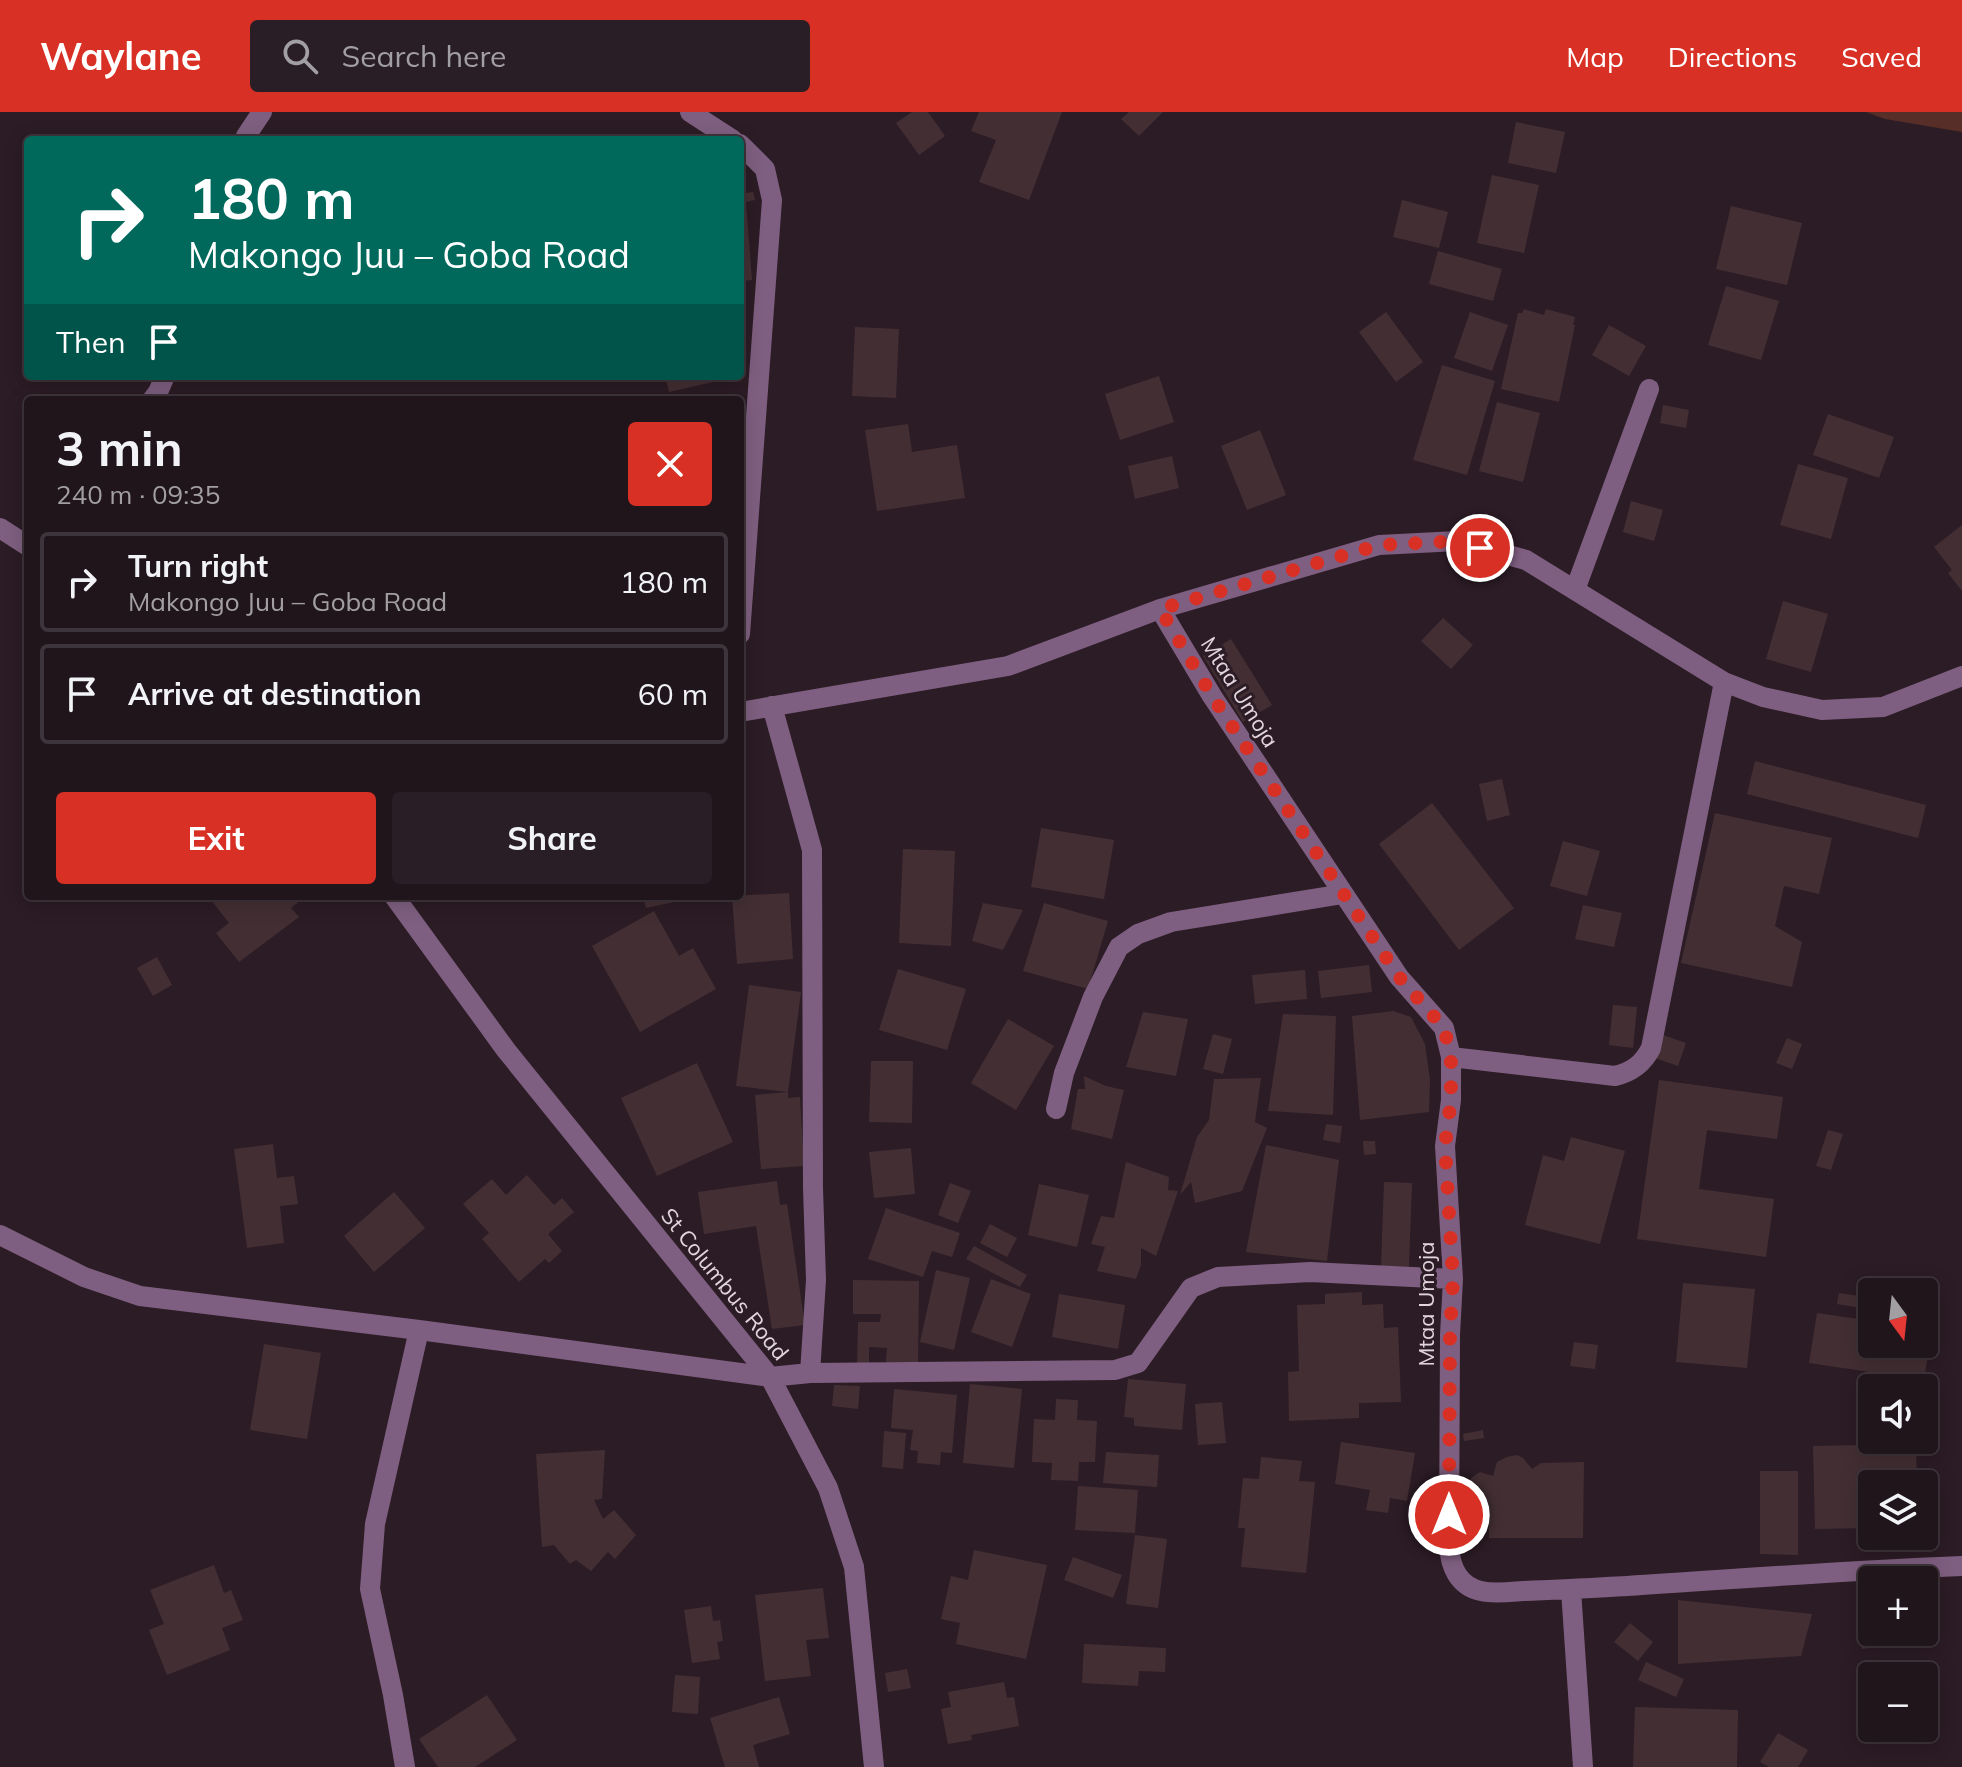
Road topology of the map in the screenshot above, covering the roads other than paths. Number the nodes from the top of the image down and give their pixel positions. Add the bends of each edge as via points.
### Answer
1 (262, 112) edge
2 (690, 112) edge
3 (246, 136) edge
4 (727, 136) edge
5 (744, 148) edge
6 (1649, 389) dead end
7 (0, 528) edge
8 (24, 543) edge
9 (744, 580) edge
10 (1575, 590) junction
11 (1160, 609) junction
12 (1962, 676) edge
13 (1724, 682) junction
14 (772, 706) junction
15 (744, 711) edge
16 (1343, 894) junction
17 (397, 900) edge
18 (1451, 1057) junction
19 (1056, 1109) dead end
20 (0, 1235) edge
21 (1453, 1279) junction
22 (419, 1330) junction
23 (810, 1373) junction
24 (770, 1377) junction
25 (1962, 1566) edge
26 (1571, 1590) junction
27 (405, 1767) edge
28 (874, 1767) edge
29 (1583, 1767) edge

1 - 3 street
2 - 4 street
5 - 9 street via 765,169 772,200
6 - 10 street
7 - 8 street
10 - 11 street via 1526,560 1458,541 1379,545
10 - 13 street
11 - 14 street via 1008,666
11 - 16 street, Mtaa Umoja
12 - 13 street via 1883,707 1822,710
13 - 18 street via 1646,1059 1615,1076
14 - 15 street
14 - 23 street via 812,850 816,1280
16 - 18 street, Mtaa Umoja via 1399,977 1444,1028
16 - 19 street via 1171,922 1119,947 1093,997
17 - 24 street, St Columbus Road via 506,1050
18 - 21 street, Mtaa Umoja via 1445,1146
20 - 22 street via 84,1277 140,1296
21 - 23 street via 1310,1272 1218,1277 1191,1288 1138,1363 1115,1370
21 - 26 street, Mtaa Umoja via 1450,1560 1455,1573 1478,1591
22 - 24 street
22 - 27 street via 375,1524 370,1589
23 - 24 street
24 - 28 street, St Columbus Road via 828,1488 854,1567
25 - 26 street, Mtaa Umoja
26 - 29 street

